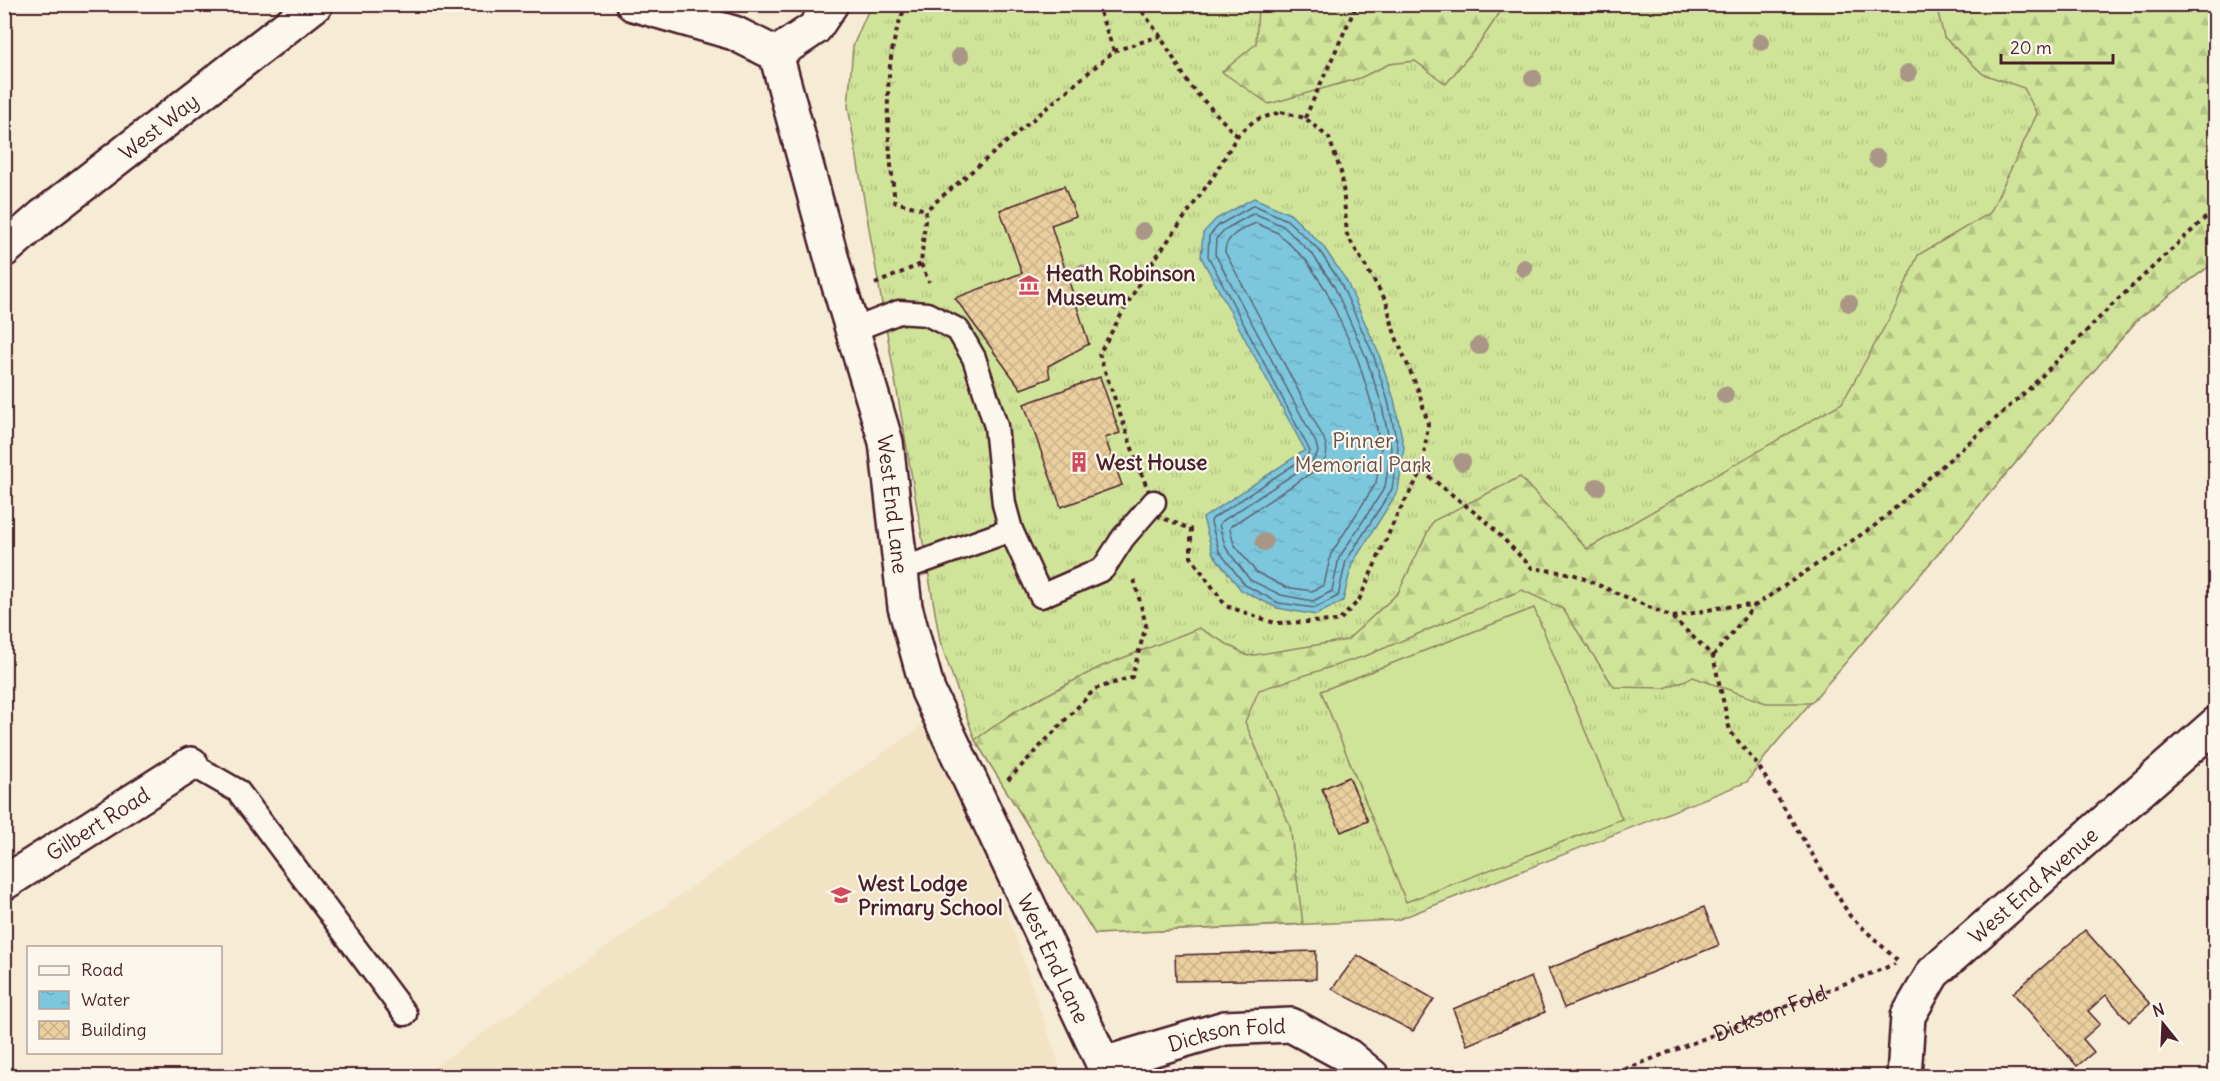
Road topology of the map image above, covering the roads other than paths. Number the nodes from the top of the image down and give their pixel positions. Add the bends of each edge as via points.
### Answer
1 (316, 4) edge
2 (633, 4) edge
3 (831, 4) edge
4 (776, 54) junction
5 (4, 250) edge
6 (853, 330) junction
7 (1154, 502) road end
8 (1011, 530) junction
9 (902, 569) junction
10 (2216, 724) edge
11 (191, 764) joint
12 (4, 883) edge
13 (405, 1014) dead end
14 (1106, 1070) edge
15 (1372, 1077) edge
16 (1904, 1077) edge

1 - 5 street, West Way
2 - 4 street via 734,33
3 - 4 street via 815,28
4 - 6 street, West End Lane
6 - 8 lane via 899,312 927,314 958,330 974,358 996,426 1004,504
6 - 9 street, West End Lane via 886,442
7 - 8 lane via 1103,569 1041,596
8 - 9 lane
9 - 14 street, West End Lane via 905,608 928,691
10 - 16 street, West End Avenue via 1933,973 1908,1016
11 - 12 street, Gilbert Road
11 - 13 lane via 238,791
14 - 15 street, Dickson Fold via 1225,1028 1291,1025 1348,1056

